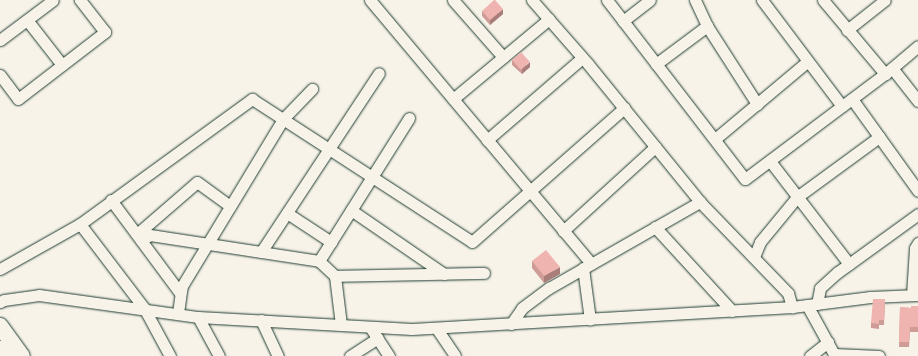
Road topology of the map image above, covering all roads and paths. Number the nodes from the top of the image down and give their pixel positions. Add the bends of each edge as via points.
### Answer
1 (53, 0) edge
2 (80, 0) edge
3 (370, 0) edge
4 (453, 0) edge
5 (532, 0) edge
6 (607, 0) edge
7 (650, 0) edge
8 (695, 0) edge
9 (762, 0) edge
10 (823, 0) edge
11 (885, 0) edge
12 (548, 19) junction
13 (27, 20) junction
14 (623, 21) junction
15 (707, 26) junction
16 (847, 30) junction
17 (0, 40) edge
18 (918, 46) edge
19 (503, 57) junction
20 (582, 58) junction
21 (808, 61) junction
22 (656, 64) junction
23 (62, 65) junction
24 (888, 71) junction
25 (379, 73) dead end
26 (0, 75) edge
27 (312, 89) dead end
28 (453, 99) junction
29 (852, 99) junction
30 (918, 101) edge
31 (757, 104) junction
32 (842, 106) junction
33 (624, 108) junction
34 (409, 118) dead end
35 (283, 119) junction
36 (880, 137) junction
37 (715, 139) junction
38 (487, 140) junction
39 (655, 147) junction
40 (329, 149) junction
41 (770, 161) junction
42 (372, 177) junction
43 (529, 190) junction
44 (918, 191) edge
45 (798, 197) junction
46 (111, 200) junction
47 (700, 202) junction
48 (230, 206) junction
49 (351, 210) junction
50 (287, 213) junction
51 (918, 214) edge
52 (80, 224) junction
53 (655, 227) junction
54 (563, 231) junction
55 (139, 237) junction
56 (331, 242) junction
57 (918, 243) edge
58 (207, 245) junction
59 (261, 252) junction
60 (754, 257) junction
61 (319, 261) junction
62 (849, 264) junction
63 (587, 266) junction
64 (0, 269) edge
65 (484, 273) dead end
66 (444, 274) junction
67 (335, 276) junction
68 (180, 293) junction
69 (915, 295) edge
70 (0, 302) edge
71 (812, 305) junction
72 (144, 308) junction
73 (792, 308) junction
74 (732, 311) junction
75 (178, 313) junction
76 (198, 317) junction
77 (261, 320) junction
78 (590, 320) junction
79 (511, 324) junction
80 (341, 325) junction
81 (0, 326) edge
82 (370, 327) junction
83 (437, 329) junction
84 (378, 338) junction
85 (828, 342) junction
86 (0, 349) edge
87 (835, 355) edge
88 (5, 356) edge
89 (22, 356) edge
90 (170, 356) edge
91 (219, 356) edge
92 (278, 356) edge
93 (350, 356) edge
94 (389, 356) edge
95 (455, 356) edge
96 (810, 356) edge
97 (879, 356) edge

1 - 13 street
2 - 23 street via 105,32
3 - 28 street
4 - 19 street
5 - 12 street
6 - 14 street
7 - 14 street
8 - 15 street
9 - 21 street
10 - 16 street
11 - 16 street
12 - 19 street
12 - 20 street
13 - 17 street
13 - 23 street
14 - 22 street
15 - 22 street
15 - 31 street
16 - 24 street
18 - 24 street
19 - 28 street
20 - 33 street
20 - 38 street
21 - 31 street
21 - 32 street
22 - 37 street
23 - 26 street via 18,99
24 - 29 street
24 - 30 street
25 - 40 street
27 - 35 street
28 - 38 street
29 - 32 street
29 - 36 street
31 - 37 street
32 - 41 street
33 - 39 street
33 - 43 street
34 - 42 street
35 - 40 street
35 - 46 street via 252,99
35 - 48 street
36 - 44 street
36 - 45 street
37 - 41 street via 745,179
38 - 43 street
39 - 47 street
39 - 54 street
40 - 42 street
40 - 50 street
41 - 45 street
42 - 43 street via 472,242
42 - 49 street
43 - 54 street
45 - 60 street via 760,242
45 - 62 street
46 - 52 street
46 - 55 street
47 - 53 street
47 - 60 street
48 - 55 street via 197,182
48 - 58 street
49 - 56 street
49 - 66 street
50 - 56 street
50 - 59 street
51 - 62 street
52 - 64 street
52 - 72 street
53 - 63 street
53 - 74 street
54 - 63 street
55 - 58 street via 150,235
55 - 68 street
56 - 61 street
57 - 69 street via 914,248
58 - 59 street
58 - 68 street
59 - 61 street
60 - 73 street via 788,292
61 - 67 street
62 - 71 street via 820,288
63 - 78 street
63 - 79 street via 549,288 522,308
65 - 66 street
66 - 67 street
67 - 80 street
68 - 75 street
69 - 71 street via 870,297
70 - 72 street via 39,295
71 - 73 street
71 - 85 street
72 - 75 street
72 - 90 street
73 - 74 street
74 - 78 street
75 - 76 street
76 - 77 street
76 - 91 street
77 - 80 street
77 - 92 street
78 - 79 street
79 - 83 street
80 - 82 street
81 - 89 highway
82 - 83 street
82 - 84 street
83 - 95 street
84 - 93 street
84 - 94 street
85 - 87 street
85 - 96 street
86 - 88 highway
87 - 97 street

